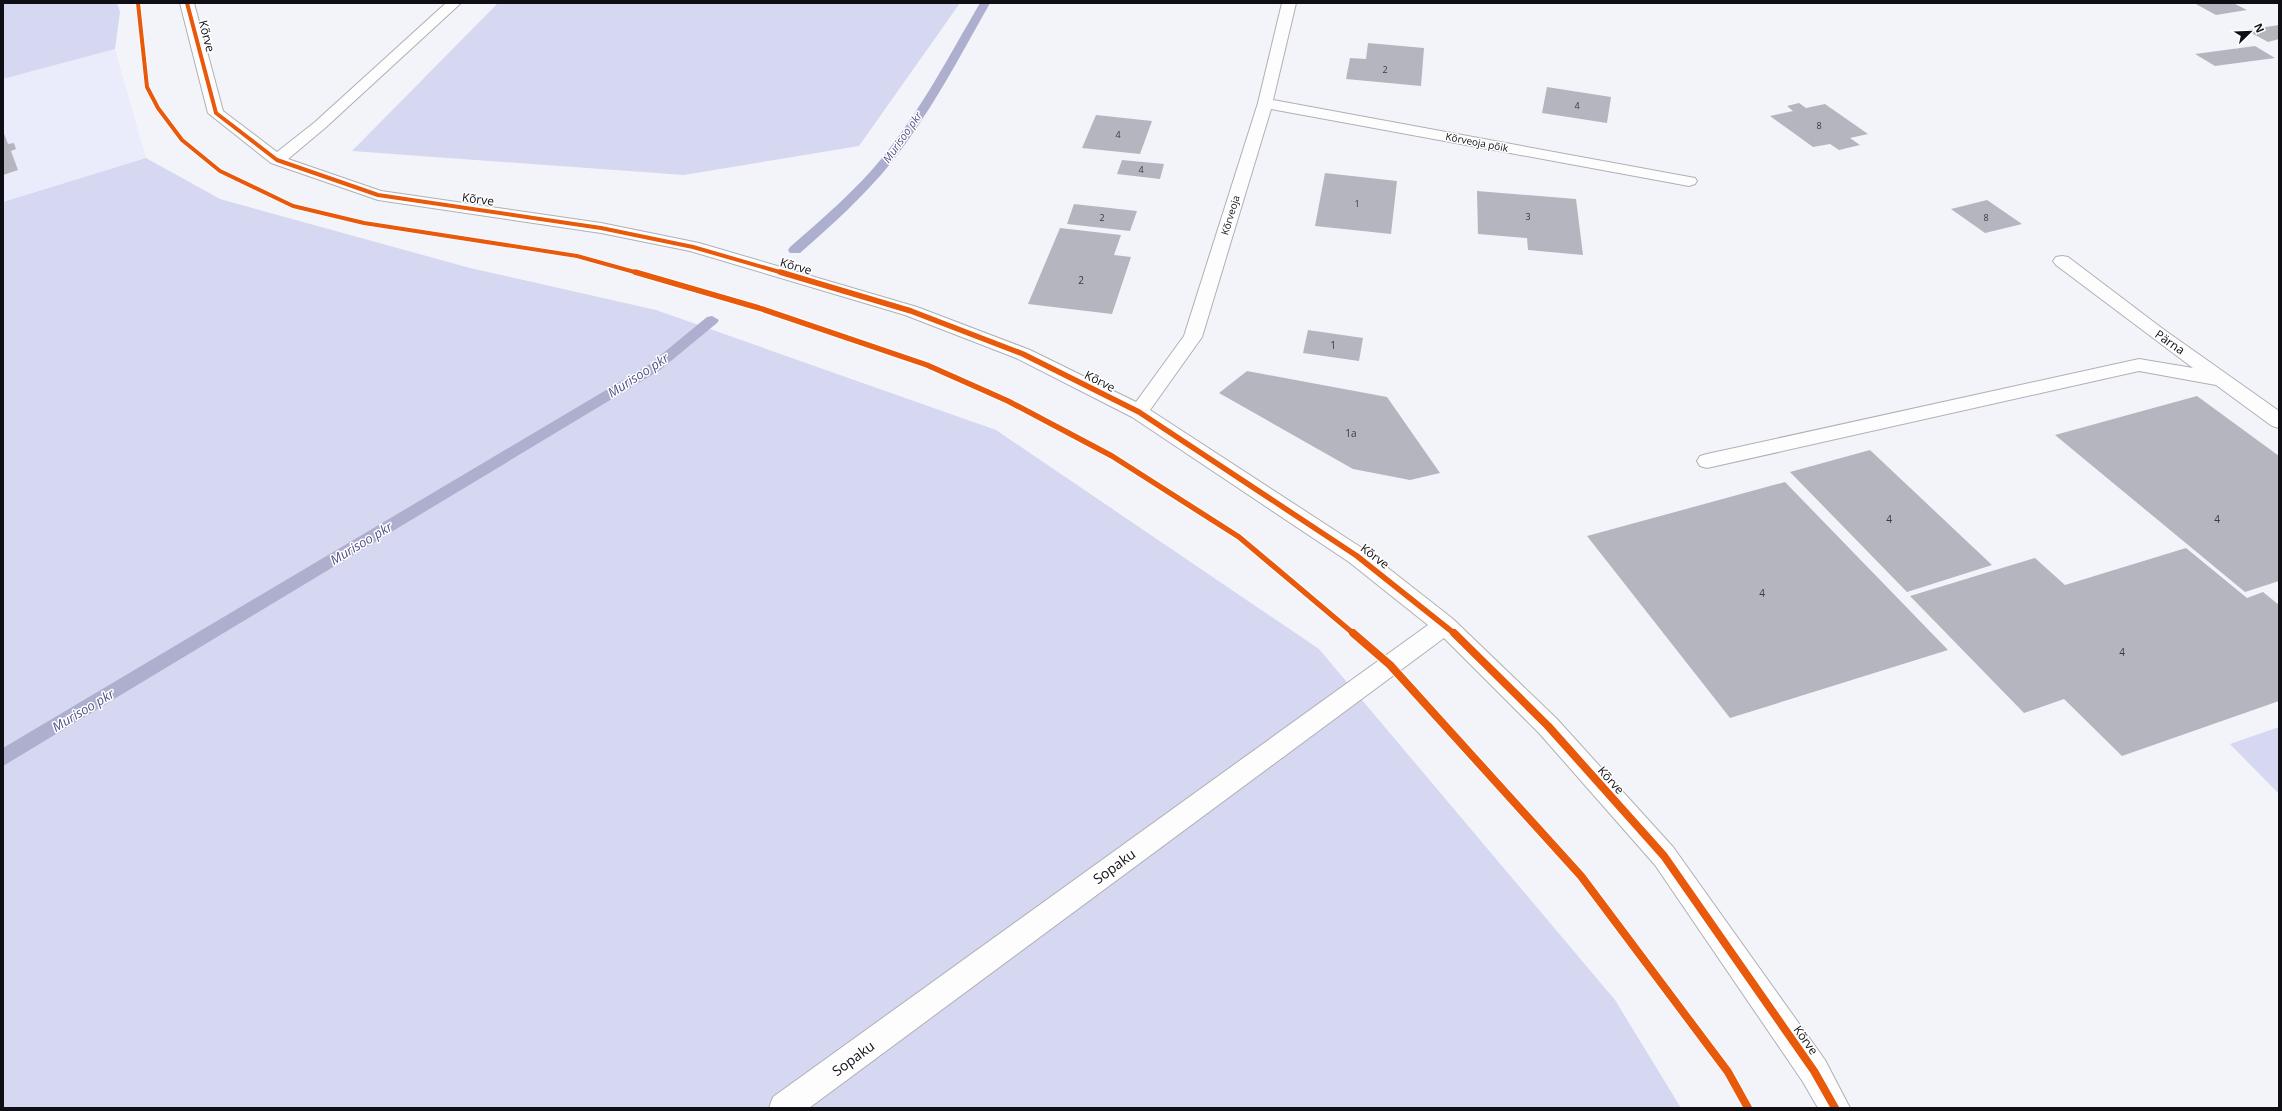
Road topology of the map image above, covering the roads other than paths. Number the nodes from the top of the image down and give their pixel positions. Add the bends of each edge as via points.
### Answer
1 (187, 3) edge
2 (454, 3) edge
3 (1289, 3) edge
4 (1265, 102) junction
5 (277, 160) junction
6 (1689, 181) dead end
7 (2062, 261) dead end
8 (2224, 380) junction
9 (1139, 412) junction
10 (2279, 421) edge
11 (1707, 461) dead end
12 (1445, 625) junction
13 (784, 1108) edge
14 (1835, 1108) edge

1 - 5 street, Kõrve via 216,113
2 - 5 street
3 - 4 street, Kõrveoja
4 - 6 street, Kõrveoja põik
4 - 9 street, Kõrveoja via 1193,337
5 - 9 street, Kõrve via 378,195 601,228 708,251 911,311 1023,354
7 - 8 street, Pärna via 2156,333
8 - 10 street, Pärna
8 - 11 street via 2139,365
9 - 12 street, Kõrve via 1357,556
12 - 13 street, Sopaku
12 - 14 street, Kõrve via 1548,726 1664,856 1814,1071

